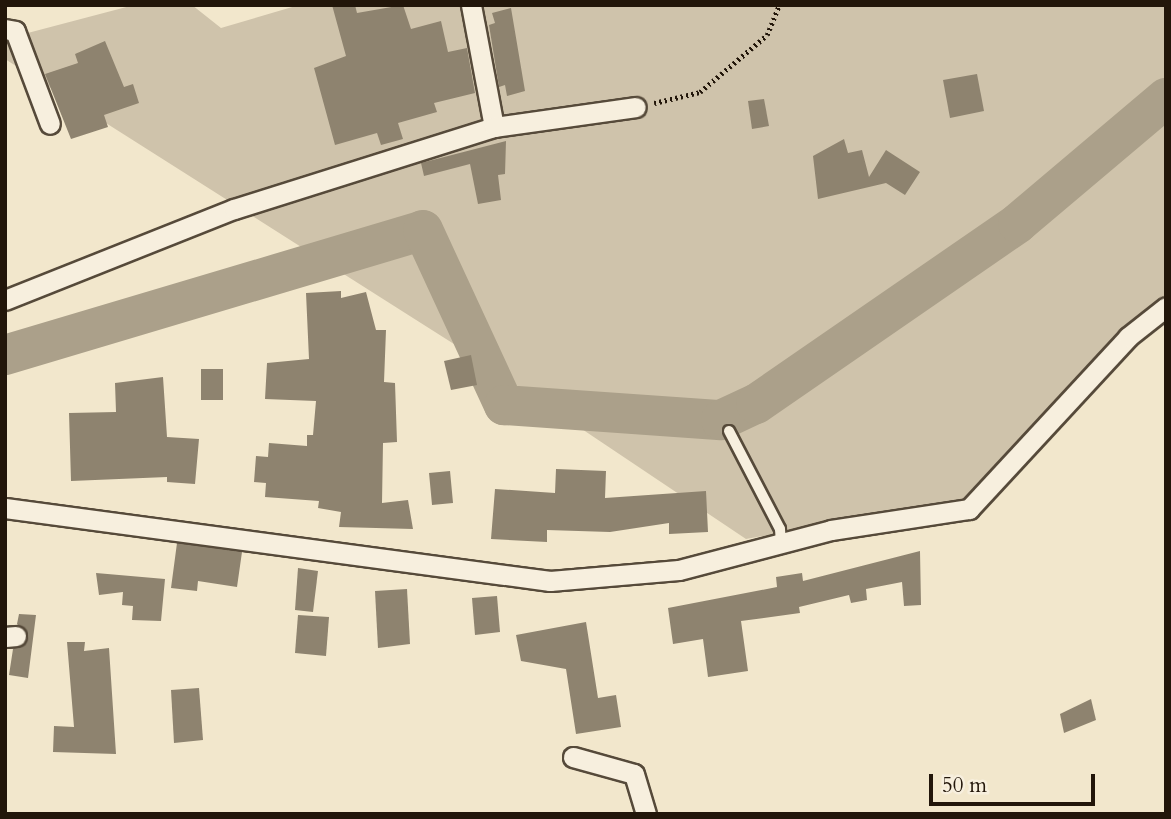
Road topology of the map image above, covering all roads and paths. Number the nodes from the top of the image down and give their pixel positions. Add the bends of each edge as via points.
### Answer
1 (471, 5) edge
2 (779, 5) edge
3 (5, 29) edge
4 (636, 107) joint
5 (50, 124) dead end
6 (494, 127) junction
7 (5, 300) edge
8 (1166, 307) edge
9 (729, 431) dead end
10 (5, 508) edge
11 (781, 544) junction
12 (573, 757) dead end
13 (646, 814) edge

1 - 6 street
2 - 4 path via 767,35 700,92
3 - 5 street via 15,31
4 - 6 street
6 - 7 street via 234,209
8 - 11 street via 1128,337 969,509
9 - 11 lane
10 - 11 street via 550,581 679,570
12 - 13 street via 634,774

